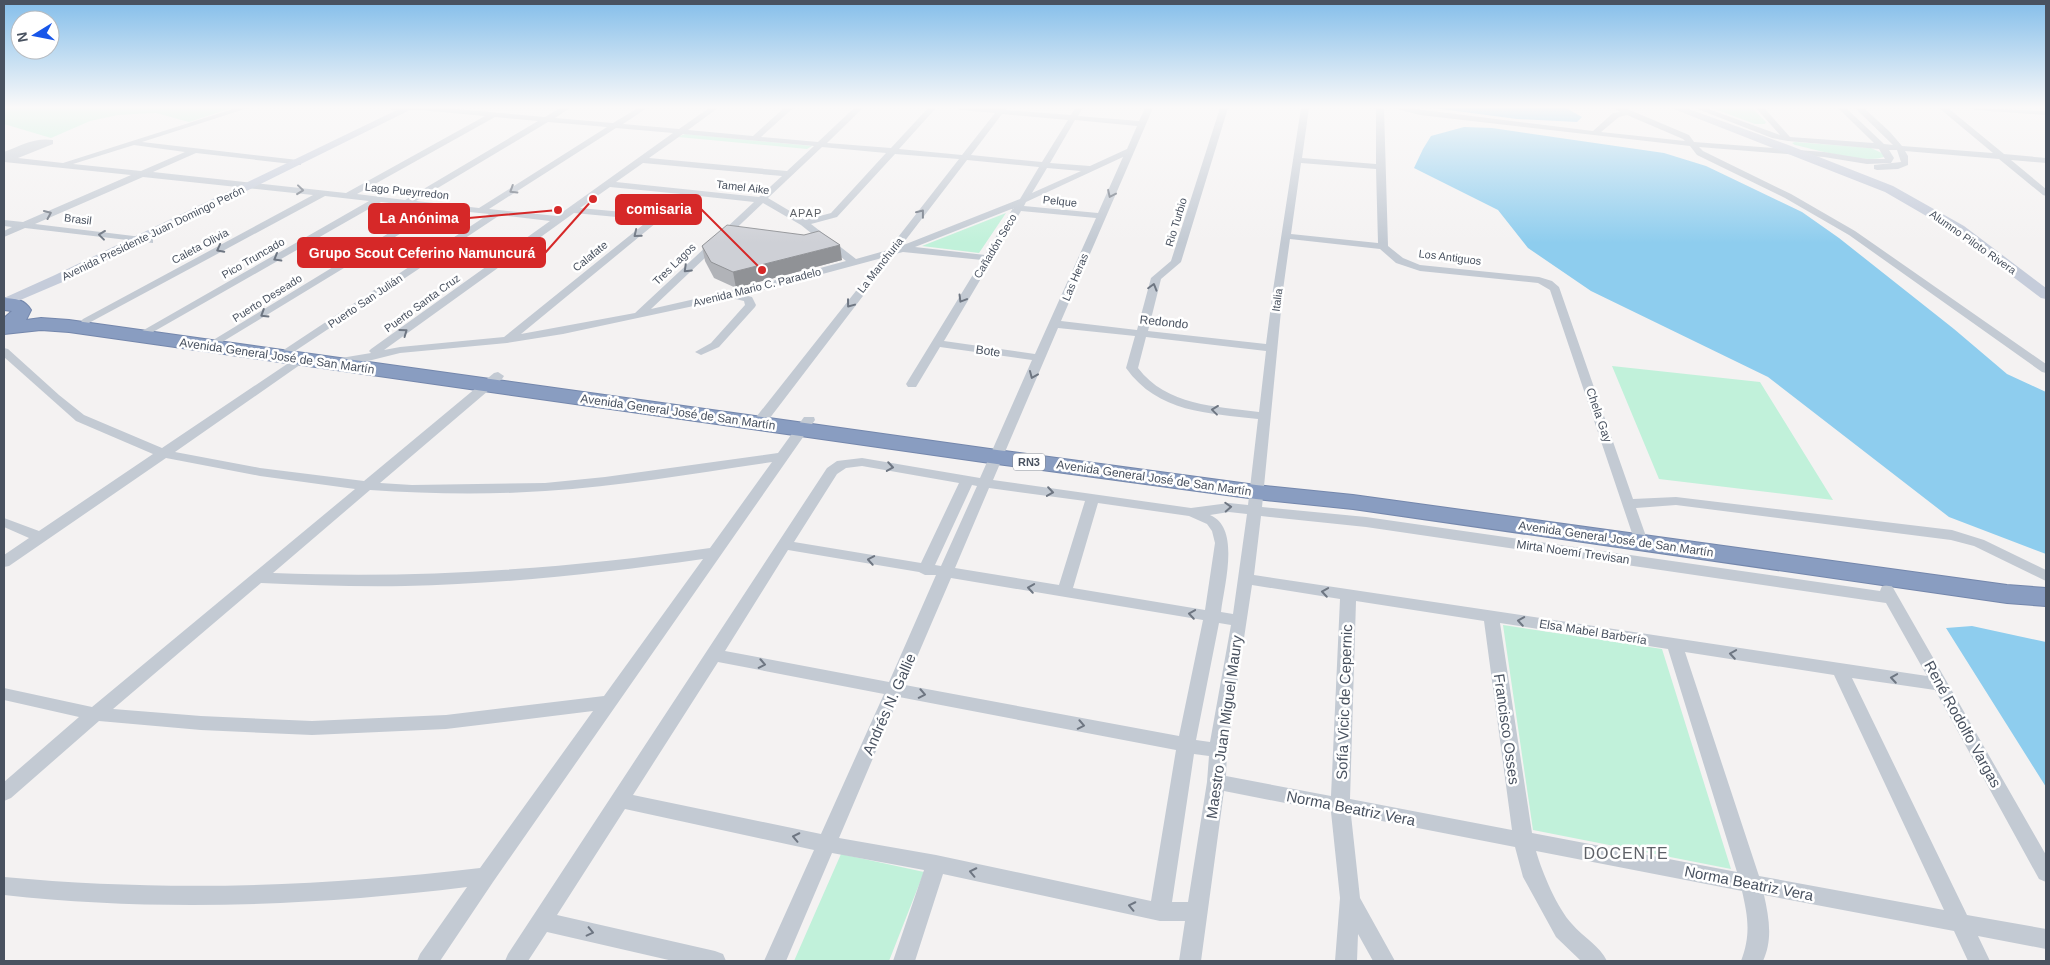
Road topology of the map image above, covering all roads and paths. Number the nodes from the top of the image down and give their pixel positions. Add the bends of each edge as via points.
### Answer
1 (100, 153) edge
2 (190, 153) edge
3 (212, 153) edge
4 (319, 153) edge
5 (323, 153) edge
6 (422, 153) edge
7 (490, 153) edge
8 (571, 153) edge
9 (652, 153) edge
10 (809, 153) edge
11 (891, 153) edge
12 (914, 153) edge
13 (969, 153) edge
14 (1051, 153) edge
15 (1126, 153) edge
16 (1130, 153) edge
17 (1210, 153) edge
18 (1298, 153) edge
19 (1380, 153) edge
20 (1700, 153) edge
21 (1790, 153) edge
22 (1805, 153) edge
23 (1807, 153) edge
24 (1886, 153) edge
25 (1903, 153) edge
26 (1959, 153) edge
27 (1998, 153) edge
28 (1811, 155) junction
29 (2002, 156) junction
30 (7, 157) edge
31 (965, 158) junction
32 (642, 160) junction
33 (1297, 160) junction
34 (2046, 160) edge
35 (298, 163) junction
36 (1044, 164) junction
37 (62, 165) junction
38 (1863, 165) junction
39 (1380, 167) junction
40 (1096, 168) junction
41 (142, 173) junction
42 (787, 174) junction
43 (1120, 174) junction
44 (1870, 180) junction
45 (608, 184) junction
46 (256, 186) junction
47 (689, 192) junction
48 (324, 193) junction
49 (2046, 193) edge
50 (348, 196) junction
51 (380, 199) junction
52 (760, 199) junction
53 (408, 202) junction
54 (1020, 204) junction
55 (440, 206) junction
56 (481, 210) junction
57 (572, 210) junction
58 (499, 212) junction
59 (1101, 216) junction
60 (656, 218) junction
61 (559, 219) junction
62 (4, 223) edge
63 (804, 223) junction
64 (24, 225) junction
65 (4, 234) edge
66 (1286, 236) junction
67 (145, 240) junction
68 (1383, 246) junction
69 (896, 250) junction
70 (987, 258) junction
71 (855, 262) junction
72 (767, 286) junction
73 (1556, 289) joint
74 (730, 295) junction
75 (2046, 295) edge
76 (751, 305) junction
77 (13, 307) edge
78 (638, 316) junction
79 (87, 321) junction
80 (1055, 324) junction
81 (4, 327) edge
82 (146, 334) junction
83 (1140, 334) junction
84 (506, 340) junction
85 (936, 343) junction
86 (216, 344) junction
87 (1271, 348) junction
88 (4, 351) edge
89 (701, 352) dead end
90 (291, 355) junction
91 (1040, 358) junction
92 (358, 362) junction
93 (2046, 369) edge
94 (493, 381) junction
95 (912, 384) dead end
96 (1264, 416) junction
97 (763, 419) junction
98 (806, 425) junction
99 (999, 452) junction
100 (162, 453) junction
101 (782, 457) junction
102 (967, 480) junction
103 (986, 483) junction
104 (367, 486) junction
105 (1256, 495) junction
106 (1093, 498) junction
107 (1629, 504) junction
108 (1191, 512) junction
109 (4, 522) edge
110 (41, 537) junction
111 (1641, 542) junction
112 (785, 545) junction
113 (717, 552) junction
114 (4, 562) edge
115 (925, 570) junction
116 (946, 574) junction
117 (2046, 576) edge
118 (259, 578) junction
119 (1244, 579) junction
120 (1885, 587) junction
121 (1064, 593) junction
122 (1348, 595) junction
123 (2046, 597) edge
124 (2046, 604) edge
125 (1212, 617) junction
126 (1492, 617) junction
127 (1240, 621) junction
128 (1675, 645) junction
129 (714, 655) junction
130 (1840, 670) junction
131 (1942, 685) junction
132 (895, 689) junction
133 (4, 694) edge
134 (609, 702) junction
135 (95, 714) junction
136 (1186, 745) junction
137 (1218, 750) junction
138 (1216, 782) junction
139 (4, 793) edge
140 (620, 800) junction
141 (1340, 806) junction
142 (1523, 840) junction
143 (827, 844) junction
144 (936, 864) junction
145 (2046, 873) edge
146 (486, 876) junction
147 (1750, 883) junction
148 (4, 886) edge
149 (1350, 898) junction
150 (1198, 911) junction
151 (1160, 912) junction
152 (542, 920) junction
153 (1961, 923) junction
154 (2046, 939) edge
155 (428, 961) edge
156 (516, 961) edge
157 (715, 961) edge
158 (775, 961) edge
159 (904, 961) edge
160 (1190, 961) edge
161 (1346, 961) edge
162 (1384, 961) edge
163 (1596, 961) edge
164 (1752, 961) edge
165 (1979, 961) edge

1 - 37 street
2 - 41 street
3 - 35 street
4 - 35 main road, Avenida Presidente Juan Domingo Perón
5 - 46 main road, Avenida Presidente Juan Domingo Perón
6 - 50 street
7 - 53 street
8 -> 56 street
9 - 32 street, Puerto Santa Cruz
10 - 42 street, Tres Lagos
11 - 63 street via 834,215
12 - 31 street
13 - 31 street, La Manchuria
14 - 36 street, Cañadón Seco
15 - 40 street, Avenida Mario C. Paradelo
16 - 43 street, Las Heras
83 -> 17 street, Rio Turbio via 1156,278 1176,262
18 - 33 street, Italia
19 - 39 street
20 - 93 street via 1788,196 1852,233
21 - 28 street
22 - 28 street
23 - 28 main road, Alumno Piloto Rivera
24 - 28 street via 1890,158 1888,161
25 - 38 street via 1905,163 1889,167
26 - 29 street
27 - 29 street
28 - 38 street
28 - 44 main road, Alumno Piloto Rivera
29 - 34 street
29 - 49 street
30 - 37 street, Lago Pueyrredon
31 - 36 street
69 -> 31 street, La Manchuria
32 - 42 street
32 - 45 street, Puerto Santa Cruz
33 - 39 street
33 - 66 street, Italia
35 - 46 main road, Avenida Presidente Juan Domingo Perón
36 - 40 street
36 - 54 street, Cañadón Seco
37 - 41 street, Lago Pueyrredon
38 - 44 street via 1852,167
39 - 68 street
40 - 43 street
40 - 54 street, Avenida Mario C. Paradelo
41 - 46 street, Lago Pueyrredon
64 -> 41 street
42 - 52 street, Tres Lagos
43 -> 59 street, Las Heras
44 - 75 main road, Alumno Piloto Rivera via 1952,224
45 - 47 street, Tamel Aike
45 - 57 street, Puerto Santa Cruz
46 -> 48 street, Lago Pueyrredon
46 - 67 main road, Avenida Presidente Juan Domingo Perón
47 - 52 street, Tamel Aike
47 - 60 street, Calafate
48 - 50 street, Lago Pueyrredon
48 -> 79 street, Caleta Olivia
50 - 51 street, Lago Pueyrredon
51 - 53 street, Lago Pueyrredon
51 -> 82 street, Pico Truncado
52 - 63 street, Tamel Aike via 774,202
52 -> 78 street, Tres Lagos
53 - 55 street, Lago Pueyrredon
54 - 59 street, Pelque
54 - 69 street, Avenida Mario C. Paradelo
54 - 70 street, Cañadón Seco
55 - 56 street, Lago Pueyrredon
55 -> 86 street, Puerto Deseado
56 - 58 street, Lago Pueyrredon
57 - 60 street
57 - 61 street, Puerto Santa Cruz
58 - 61 street, Lago Pueyrredon
58 - 90 street, Puerto San Julián
59 - 80 street, Las Heras
60 -> 84 street, Calafate
92 -> 61 street, Puerto Santa Cruz
62 - 64 street, Brasil
63 - 71 street, Tamel Aike
64 - 65 street
67 -> 64 street, Brasil
66 - 68 street
66 - 87 street, Italia
67 - 77 main road, Avenida Presidente Juan Domingo Perón via 22,296
68 - 73 street, Los Antiguos via 1390,255 1420,268 1539,280
69 - 70 street
69 - 71 street, Avenida Mario C. Paradelo
69 -> 97 street, La Manchuria
70 -> 85 street, Cañadón Seco
71 - 72 street, Avenida Mario C. Paradelo
72 - 74 street, Avenida Mario C. Paradelo
72 - 76 street
73 - 107 street, Chela Gay
74 - 76 street via 748,299
74 - 78 street, Avenida Mario C. Paradelo
76 - 89 street via 715,345
77 - 79 highway, Avenida General José de San Martín
77 - 81 highway, Avenida General José de San Martín
78 - 84 street, Avenida Mario C. Paradelo
79 - 82 highway, Avenida General José de San Martín
80 - 83 street, Redondo
80 - 91 street, Las Heras
81 - 82 highway, Avenida General José de San Martín via 41,324
82 - 86 highway, Avenida General José de San Martín
83 - 87 street, Redondo
96 -> 83 street, Rio Turbio via 1194,406 1154,392 1132,368
84 - 92 street, Avenida Mario C. Paradelo via 400,350
85 - 91 street, Bote
85 - 95 street, Cañadón Seco
86 - 90 highway, Avenida General José de San Martín
87 - 96 street, Italia
88 - 100 street via 80,418
90 - 92 highway, Avenida General José de San Martín
90 - 92 highway, Avenida General José de San Martín via 324,363
90 - 100 street, Puerto San Julián
91 -> 99 street, Las Heras
92 - 94 highway, Avenida General José de San Martín
94 - 97 highway, Avenida General José de San Martín
94 - 104 street
96 - 105 street, Italia
97 - 98 highway, Avenida General José de San Martín
98 - 99 highway, Avenida General José de San Martín / RN3
98 - 101 street
99 - 103 street, Andrés N. Gallie
99 - 105 highway, Avenida General José de San Martín / RN3
100 - 104 street via 260,472
100 - 110 street, Puerto San Julián
101 - 104 street via 545,487 412,489
101 - 113 street
102 - 103 street
112 -> 102 street via 832,472 842,464 862,462
102 - 115 street
103 -> 106 street
103 - 116 street, Andrés N. Gallie
104 - 118 street
108 -> 105 street, Mirta Noemí Trevisan via 1239,507
105 - 111 highway, Avenida General José de San Martín / RN3 via 1353,502
105 - 119 street, Maestro Juan Miguel Maury
105 - 120 street, Mirta Noemí Trevisan via 1366,522
106 - 108 street
106 - 121 street
107 - 111 street, Chela Gay
107 - 117 street via 1676,501 1952,535 1979,543
108 - 125 street via 1212,521 1222,543
109 - 110 street
110 - 114 street, Puerto San Julián
111 - 120 highway, Avenida General José de San Martín
115 -> 112 street
112 - 129 street
113 - 118 street via 561,572 467,578 361,581
113 - 134 street
115 - 116 street
121 -> 116 street
116 - 132 street, Andrés N. Gallie
118 - 135 street
122 -> 119 street, Elsa Mabel Barbería
119 - 127 street, Maestro Juan Miguel Maury
120 - 123 highway, Avenida General José de San Martín
120 - 124 highway, Avenida General José de San Martín
120 - 131 street, René Rodolfo Vargas
125 -> 121 street
122 - 126 street, Elsa Mabel Barbería
122 - 141 street, Sofía Vicic de Cepernic
125 - 127 street
125 - 136 street
128 -> 126 street, Elsa Mabel Barbería
126 - 142 street, Francisco Osses
127 - 137 street, Maestro Juan Miguel Maury
130 -> 128 street, Elsa Mabel Barbería
128 - 147 street
129 -> 132 street
129 - 140 street
131 -> 130 street, Elsa Mabel Barbería
130 - 153 street
131 - 145 street, René Rodolfo Vargas
132 -> 136 street
132 - 143 street, Andrés N. Gallie
133 - 135 street
134 - 135 street via 446,722 312,728
134 - 146 street
135 - 139 street
136 - 137 street
136 - 151 street
137 - 138 street, Maestro Juan Miguel Maury
138 - 141 street, Norma Beatriz Vera
138 - 150 street, Maestro Juan Miguel Maury
143 -> 140 street
140 - 152 street
141 - 142 street, Norma Beatriz Vera
141 - 149 street, Sofía Vicic de Cepernic
142 - 147 street, Norma Beatriz Vera
142 - 163 street, Francisco Osses via 1532,877 1547,905 1563,930
143 - 144 street
143 - 158 street, Andrés N. Gallie
151 -> 144 street
144 - 159 street
146 - 148 street via 298,895 159,896
146 - 155 street
147 - 153 street, Norma Beatriz Vera
147 - 164 street via 1759,923 1756,955
149 - 161 street, Sofía Vicic de Cepernic
149 - 162 street, Sofía Vicic de Cepernic
150 - 151 street
150 - 160 street, Maestro Juan Miguel Maury
152 - 156 street
152 -> 157 street
153 - 154 street, Norma Beatriz Vera
153 - 165 street

